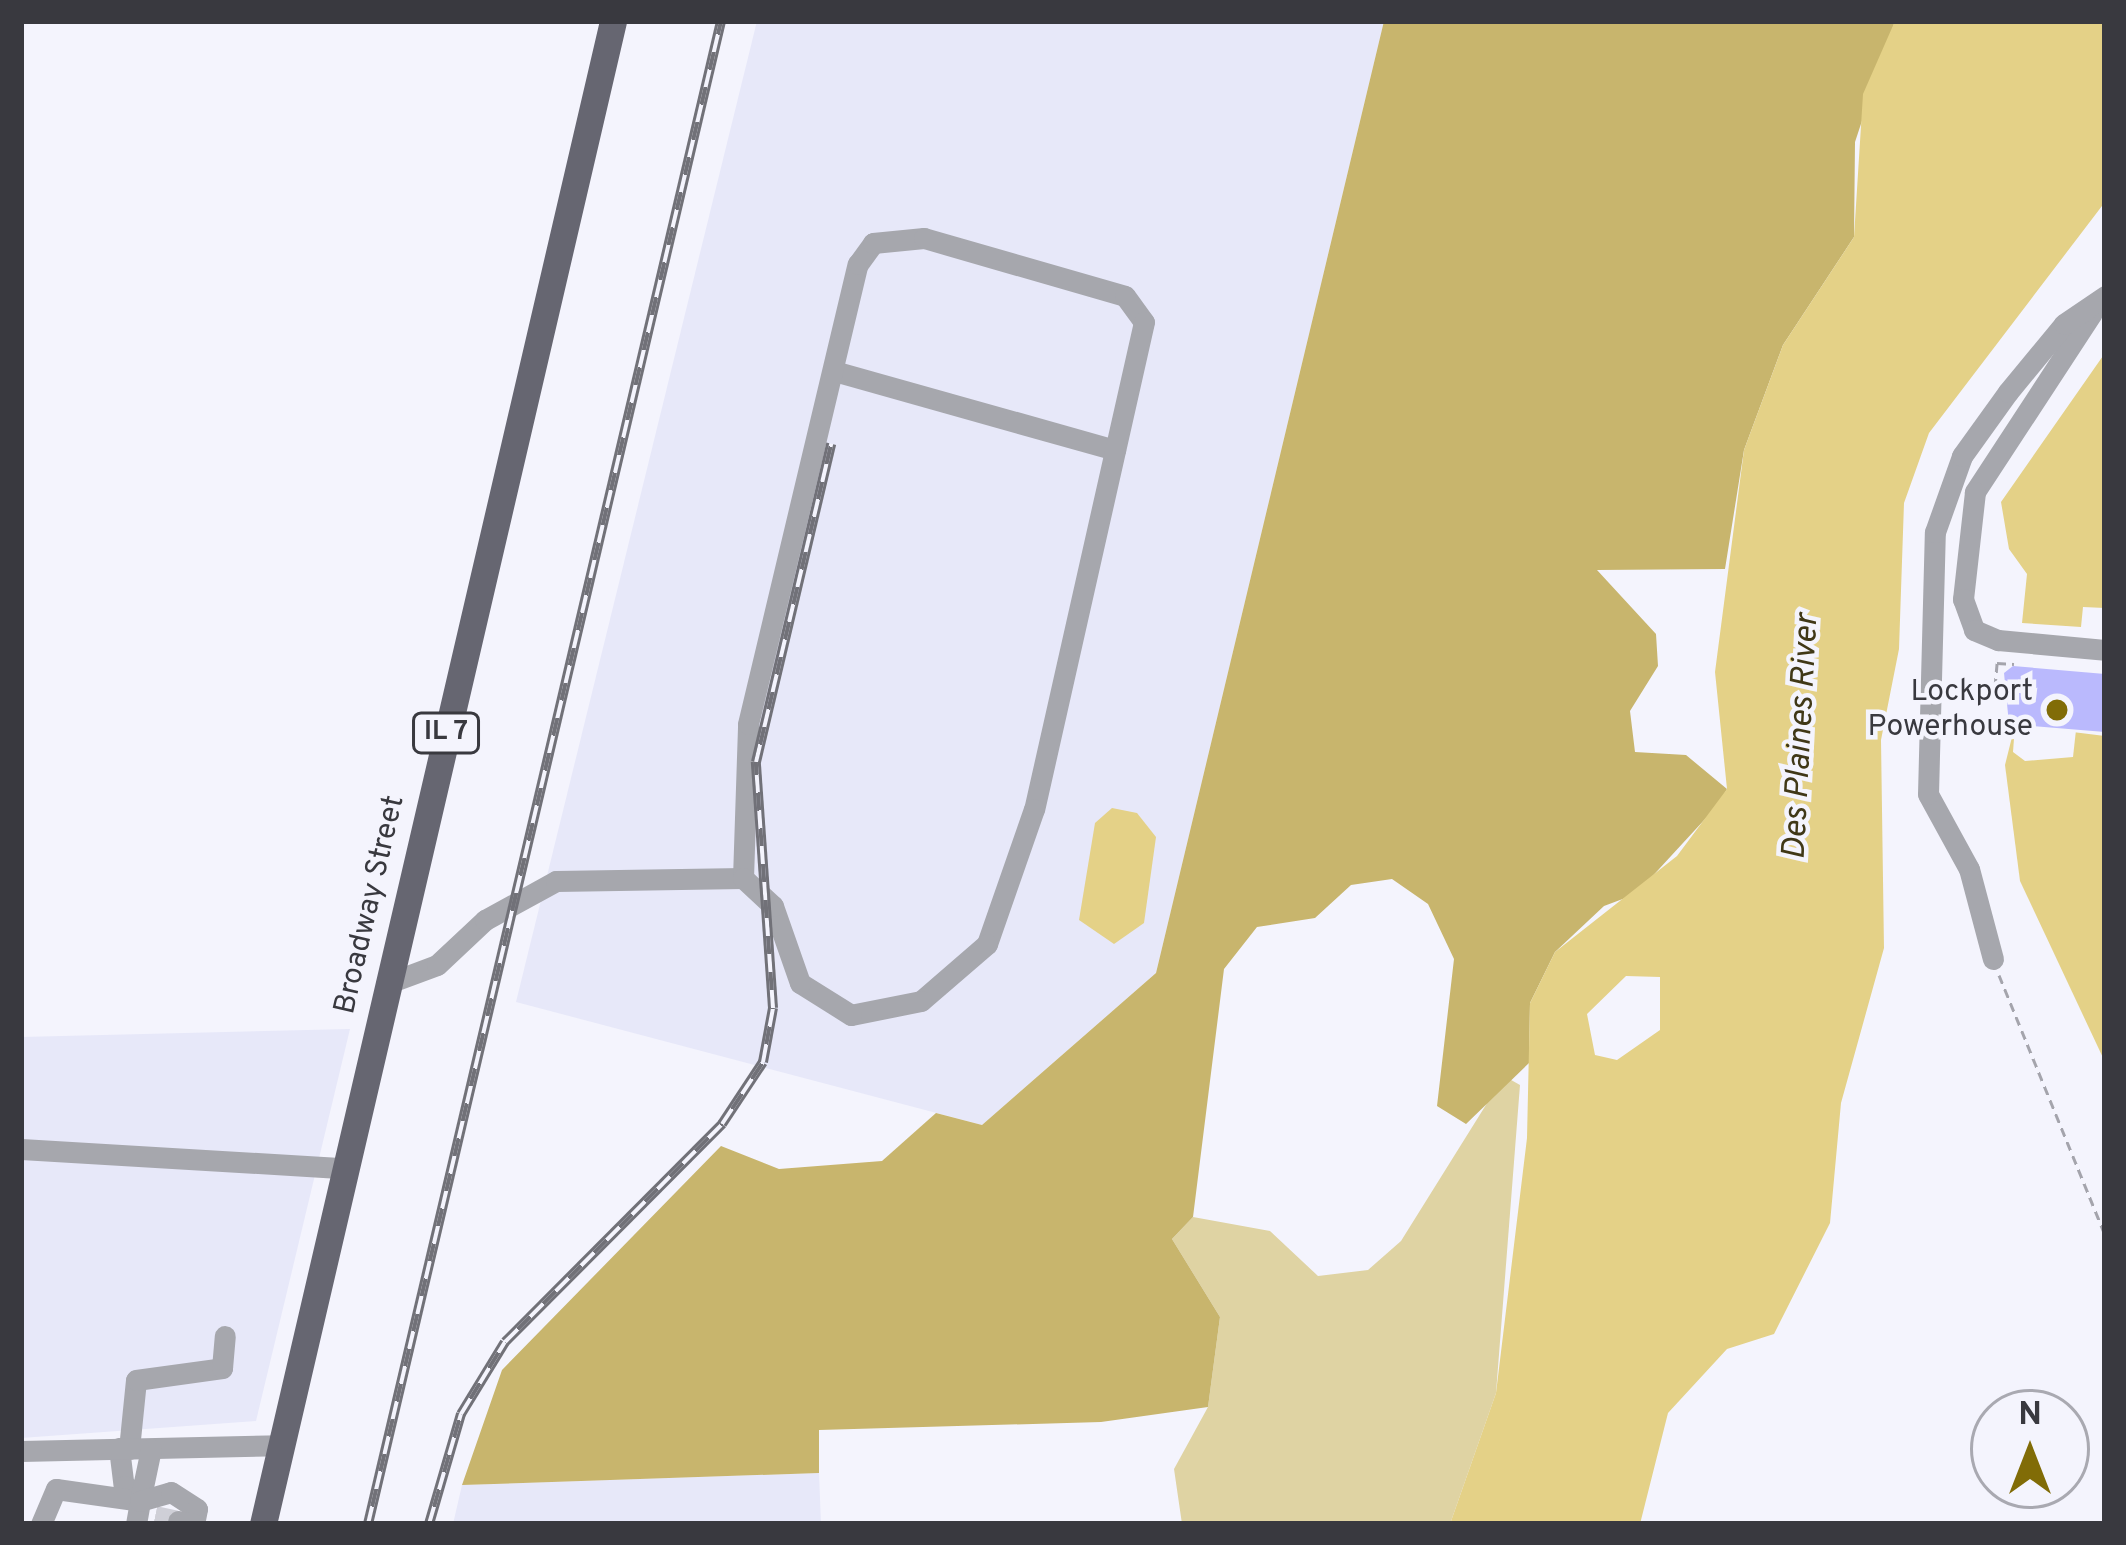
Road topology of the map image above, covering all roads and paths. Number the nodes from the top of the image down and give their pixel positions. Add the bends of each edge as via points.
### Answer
1 (613, 21) edge
2 (2098, 304) edge
3 (835, 371) junction
4 (1115, 450) junction
5 (2105, 650) edge
6 (2014, 664) dead end
7 (1995, 687) dead end
8 (743, 878) junction
9 (1993, 959) joint
10 (386, 985) junction
11 (21, 1149) edge
12 (343, 1168) junction
13 (2105, 1234) edge
14 (225, 1336) dead end
15 (279, 1445) junction
16 (133, 1449) junction
17 (21, 1451) edge
18 (142, 1509) edge
19 (178, 1521) dead end
20 (41, 1524) edge
21 (262, 1524) edge

1 - 10 main road, Broadway Street / IL 7
2 - 5 street via 1976,492 1963,599 1974,630 1998,640
2 - 9 street via 2064,323 1962,456 1935,532 1928,794 1969,869
3 - 4 street
3 - 4 street via 858,264 873,243 908,235 1050,268 1112,288 1144,322
3 - 8 street via 748,724
4 - 8 street via 1016,878 968,968 893,1012 836,1011 800,983 773,906
6 - 7 path via 1997,663
8 - 10 street via 556,881 485,920 437,965
9 - 13 path
10 - 12 main road, Broadway Street / IL 7
11 - 12 street
12 - 15 main road, Broadway Street / IL 7
14 - 16 street via 222,1368 136,1380
15 - 16 street
15 - 21 main road, Broadway Street / IL 7
16 - 17 street
16 - 18 street
16 - 18 street via 124,1486
18 - 19 street via 184,1495 194,1524
18 - 20 street via 56,1489

